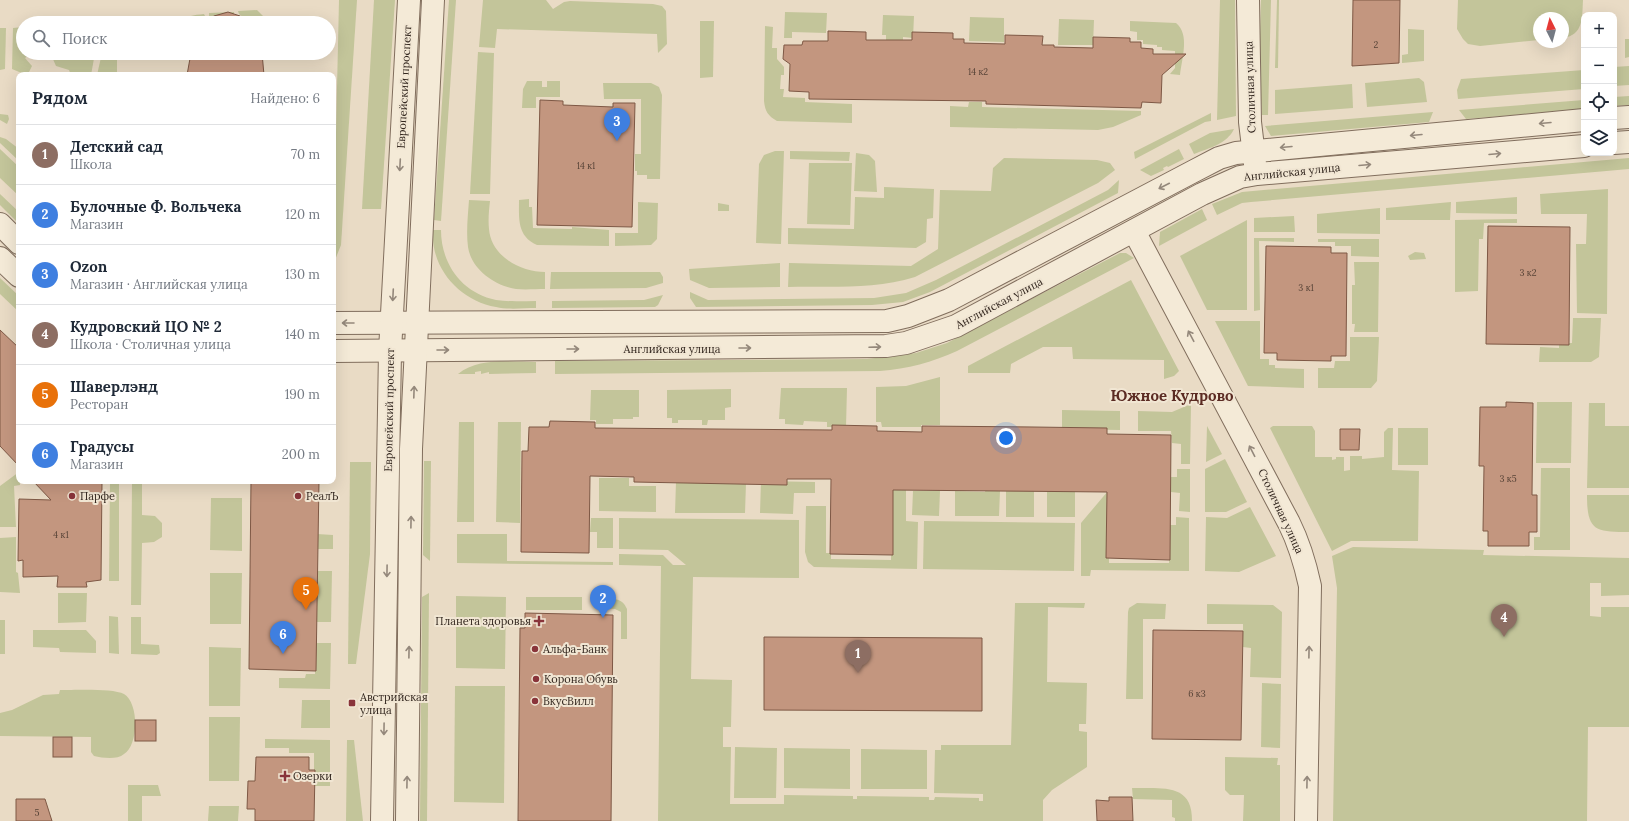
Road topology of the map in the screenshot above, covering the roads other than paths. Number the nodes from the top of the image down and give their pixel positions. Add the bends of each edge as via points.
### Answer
1 (409, 0) edge
2 (433, 0) edge
3 (1248, 0) edge
4 (1629, 116) edge
5 (1617, 118) edge
6 (1581, 120) edge
7 (1629, 142) edge
8 (1617, 143) edge
9 (1581, 146) edge
10 (1253, 150) junction
11 (1257, 174) junction
12 (0, 224) edge
13 (1134, 231) junction
14 (16, 240) edge
15 (0, 258) edge
16 (16, 273) edge
17 (336, 323) edge
18 (391, 323) junction
19 (417, 323) junction
20 (390, 350) junction
21 (415, 350) junction
22 (336, 351) edge
23 (382, 821) edge
24 (407, 821) edge
25 (1306, 821) edge

1 -> 18 street, Европейский проспект
2 - 19 street, Европейский проспект
3 - 10 street, Столичная улица via 1250,122
4 - 5 street
6 -> 10 street
7 - 8 street
11 -> 9 street, Английская улица
10 - 11 street, Столичная улица
10 -> 19 street via 1213,161 949,300 908,316 887,321
11 - 13 street, Английская улица via 1223,183
12 - 14 street
21 -> 13 street, Английская улица via 886,346 906,343 956,326
25 -> 13 street, Столичная улица via 1310,586 1305,563 1286,516
15 - 16 street
18 -> 17 street
18 - 19 street
18 - 20 street, Европейский проспект
19 - 21 street, Европейский проспект
20 - 21 street, Английская улица
20 - 22 street
20 -> 23 street, Европейский проспект
24 -> 21 street, Европейский проспект via 411,449

